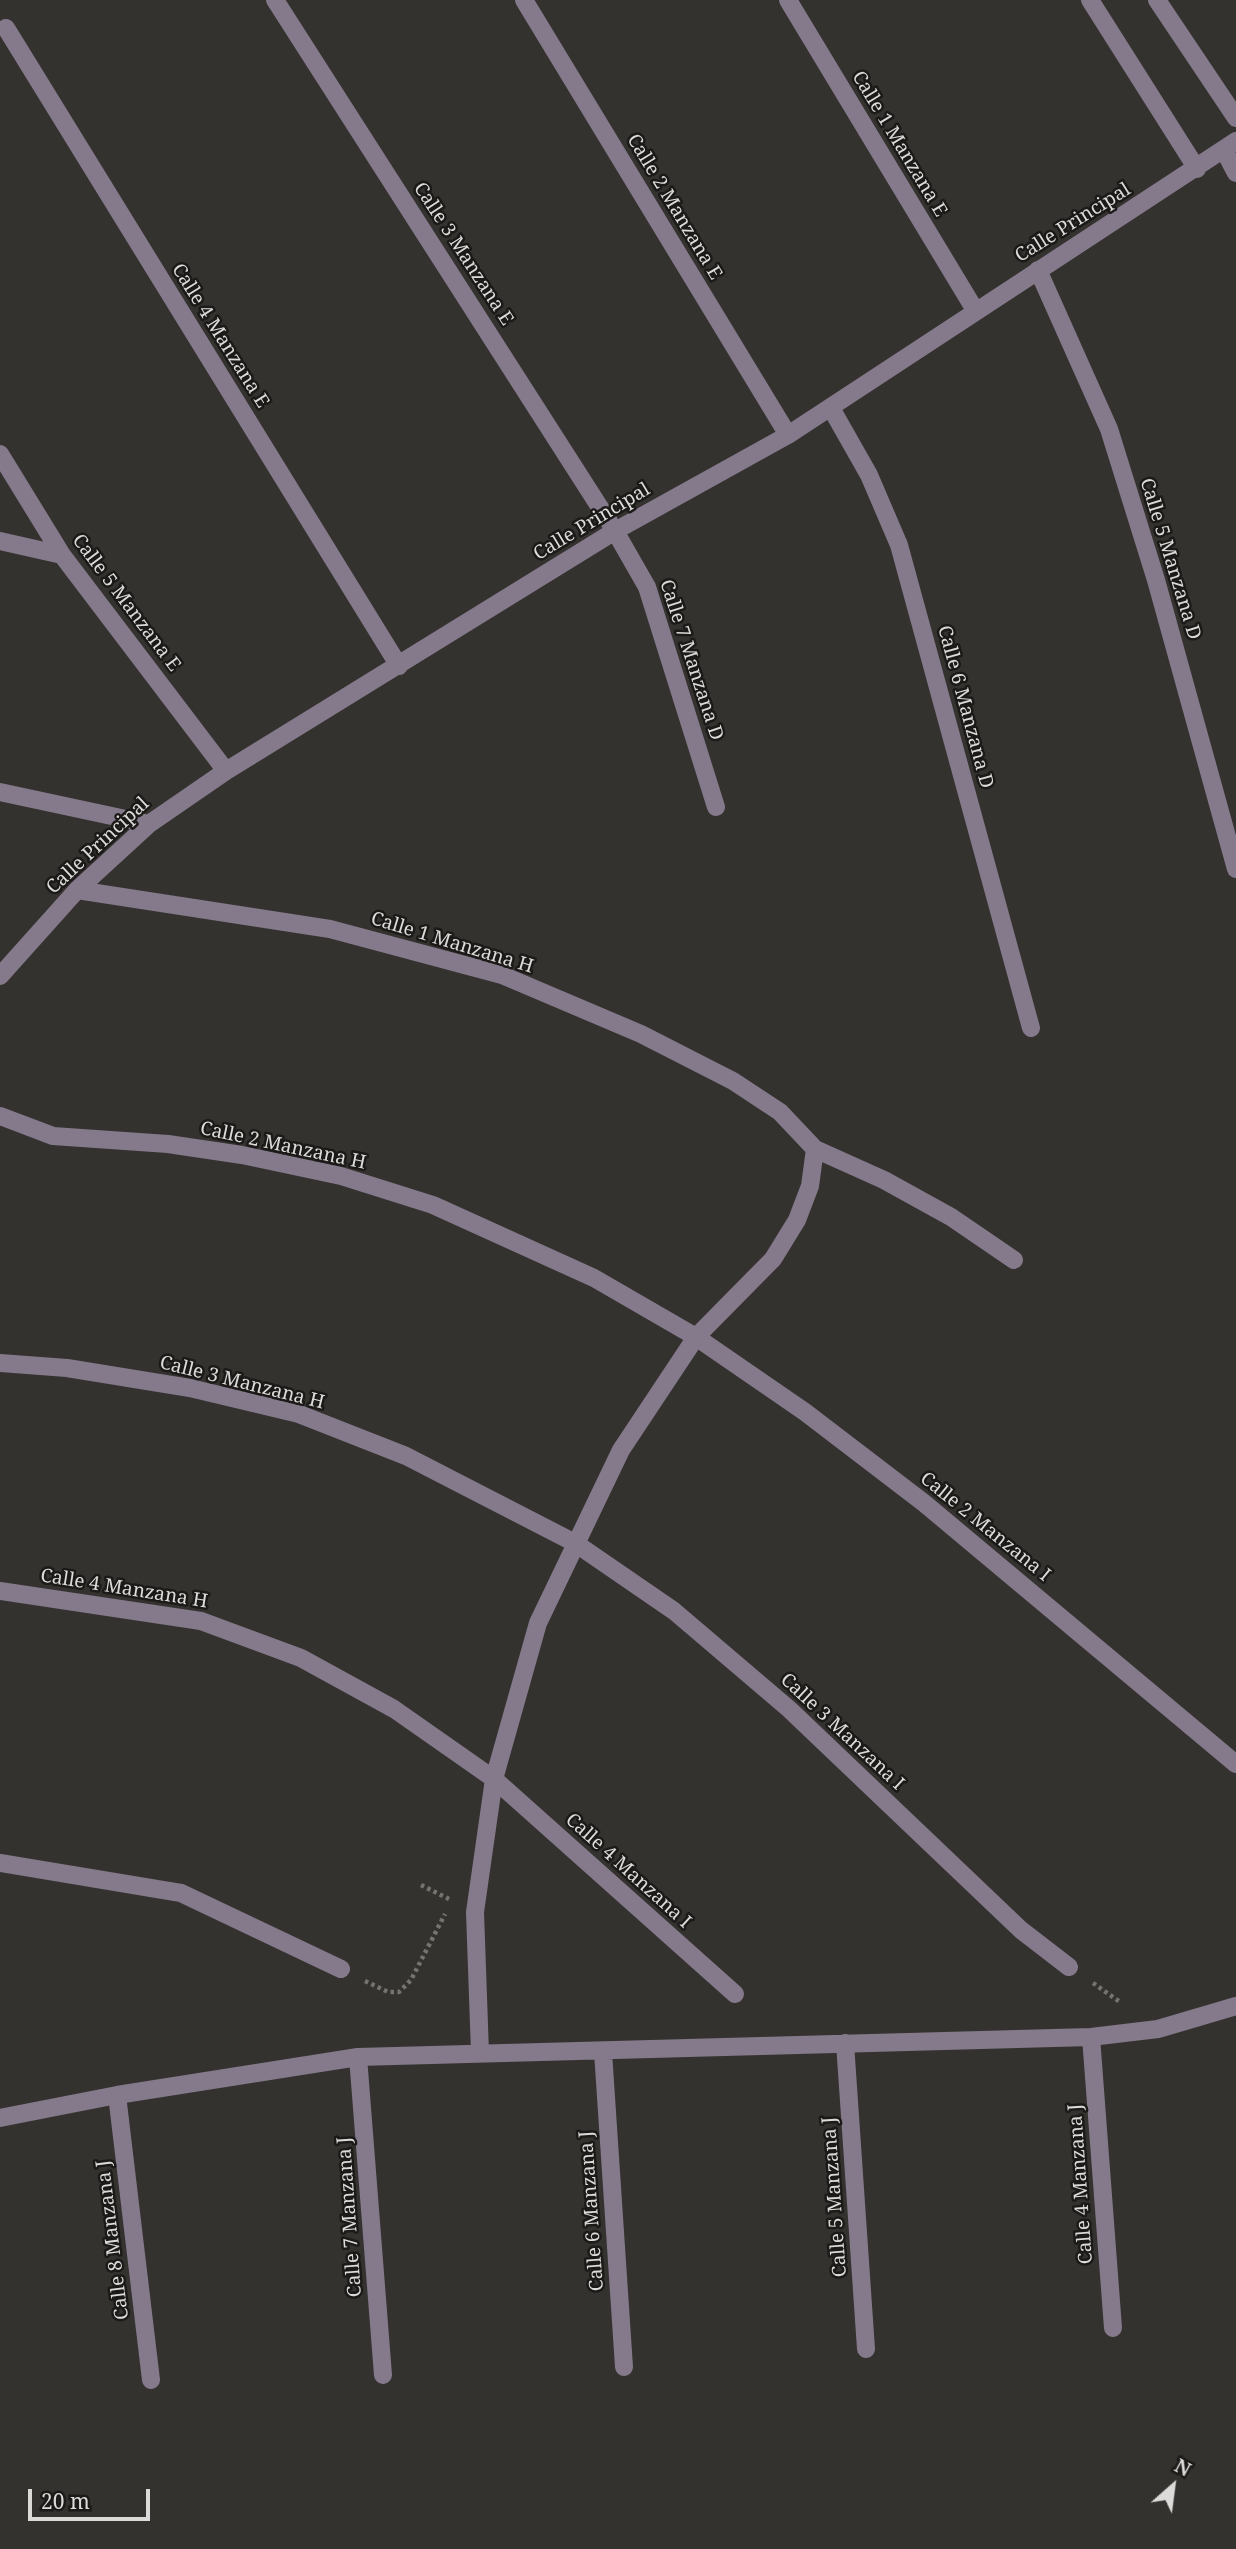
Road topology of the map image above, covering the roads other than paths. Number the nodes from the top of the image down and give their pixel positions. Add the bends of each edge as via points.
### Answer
1 (275, 0) edge
2 (524, 0) edge
3 (788, 0) edge
4 (1090, 0) edge
5 (1157, 0) edge
6 (6, 28) dead end
7 (1236, 118) edge
8 (1230, 145) edge
9 (1196, 169) junction
10 (1236, 173) edge
11 (1038, 270) junction
12 (975, 310) junction
13 (831, 408) junction
14 (788, 435) junction
15 (0, 454) edge
16 (615, 531) junction
17 (0, 541) edge
18 (62, 555) junction
19 (399, 666) junction
20 (226, 771) junction
21 (0, 792) edge
22 (716, 807) dead end
23 (149, 824) junction
24 (1236, 869) edge
25 (77, 890) junction
26 (0, 976) edge
27 (1031, 1028) dead end
28 (0, 1115) edge
29 (815, 1149) junction
30 (1014, 1260) dead end
31 (696, 1337) junction
32 (0, 1363) edge
33 (575, 1543) junction
34 (0, 1591) edge
35 (1236, 1764) edge
36 (494, 1779) junction
37 (0, 1863) edge
38 (1069, 1966) road end
39 (341, 1969) road end
40 (735, 1994) dead end
41 (1234, 2012) edge
42 (1091, 2037) junction
43 (845, 2043) junction
44 (603, 2052) junction
45 (480, 2053) junction
46 (358, 2057) junction
47 (117, 2095) junction
48 (0, 2118) edge
49 (1113, 2328) dead end
50 (866, 2349) dead end
51 (624, 2367) dead end
52 (383, 2375) dead end
53 (151, 2379) dead end

1 - 16 street, Calle 3 Manzana E
2 - 14 street, Calle 2 Manzana E
3 - 12 street, Calle 1 Manzana E
4 - 9 street
5 - 7 street
6 - 19 street, Calle 4 Manzana E
8 - 9 street, Calle Principal
8 - 10 street
9 - 11 street, Calle Principal
11 - 12 street, Calle Principal
11 - 24 street, Calle 5 Manzana D via 1109,429
12 - 13 street, Calle Principal
13 - 14 street, Calle Principal
13 - 27 street, Calle 6 Manzana D via 869,475 899,545
14 - 16 street, Calle Principal
15 - 18 street, Calle 5 Manzana E
16 - 19 street, Calle Principal
16 - 22 street, Calle 7 Manzana D via 647,587
17 - 18 street
18 - 20 street, Calle 5 Manzana E
19 - 20 street, Calle Principal
20 - 23 street, Calle Principal
21 - 23 street
23 - 25 street, Calle Principal
25 - 26 street, Calle Principal
25 - 29 street, Calle 1 Manzana H via 330,929 502,975 641,1034 733,1081 780,1112
28 - 31 street, Calle 2 Manzana H via 53,1136 242,1155 341,1176 419,1201 594,1279
29 - 30 street via 951,1217
29 - 31 street via 810,1186 797,1220 773,1259
31 - 33 street via 621,1450
31 - 35 street, Calle 2 Manzana I via 805,1412 924,1503
32 - 33 street, Calle 3 Manzana H via 67,1368 190,1388 299,1414 406,1456
33 - 36 street via 538,1623
33 - 38 street, Calle 3 Manzana I via 674,1611 789,1709 1021,1930
34 - 36 street, Calle 4 Manzana H via 201,1621 288,1653 394,1709
36 - 40 street, Calle 4 Manzana I
36 - 45 street via 474,1912
37 - 39 street via 181,1893
41 - 42 street via 1158,2029
42 - 43 street
42 - 49 street, Calle 4 Manzana J
43 - 44 street
43 - 50 street, Calle 5 Manzana J
44 - 45 street
44 - 51 street, Calle 6 Manzana J
45 - 46 street
46 - 47 street
46 - 52 street, Calle 7 Manzana J
47 - 48 street
47 - 53 street, Calle 8 Manzana J

